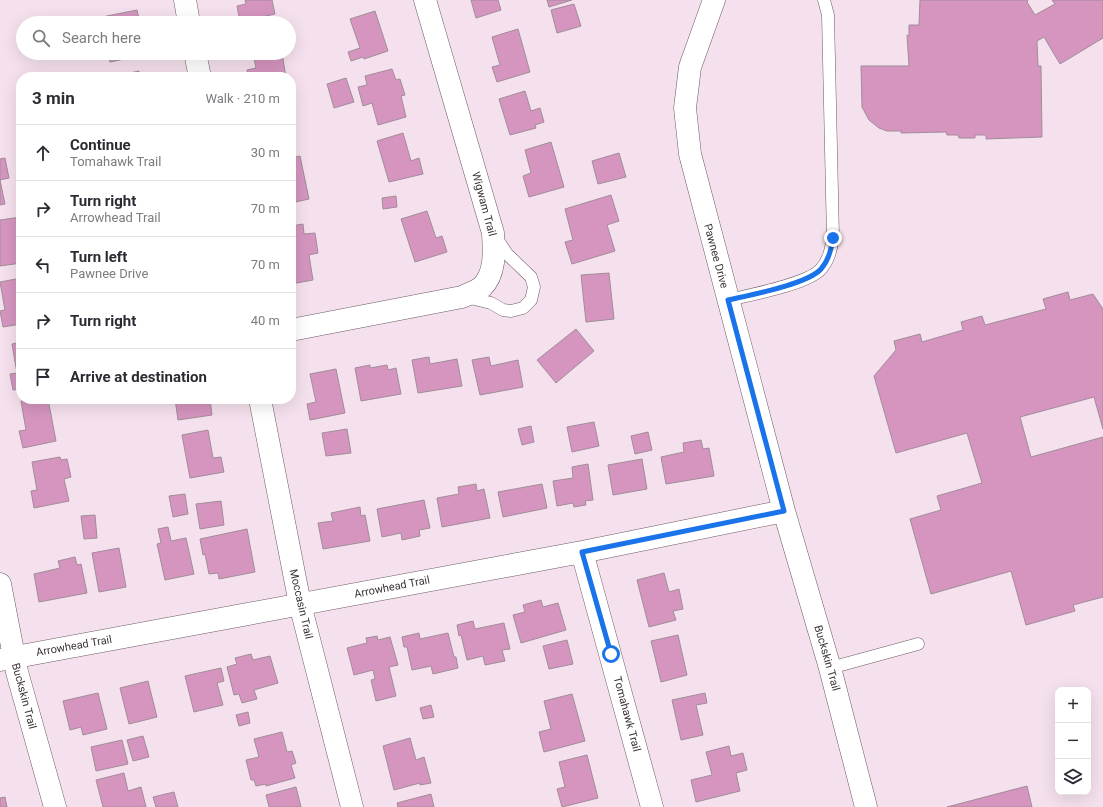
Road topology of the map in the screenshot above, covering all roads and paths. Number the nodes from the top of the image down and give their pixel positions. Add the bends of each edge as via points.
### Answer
1 (185, 0) edge
2 (425, 0) edge
3 (714, 0) edge
4 (824, 0) edge
5 (188, 16) edge
6 (196, 60) edge
7 (199, 72) edge
8 (493, 233) junction
9 (462, 297) junction
10 (728, 300) junction
11 (296, 329) edge
12 (261, 404) edge
13 (784, 511) junction
14 (582, 552) junction
15 (0, 584) edge
16 (300, 604) junction
17 (918, 644) dead end
18 (7, 658) edge
19 (830, 668) junction
20 (55, 807) edge
21 (352, 807) edge
22 (652, 807) edge
23 (866, 807) edge

1 - 5 street
2 - 8 street, Wigwam Trail
3 - 10 street, Pawnee Drive via 690,67 685,108 690,154
4 - 10 lane via 828,14 833,238 830,254 821,269 804,280
6 - 7 street
8 - 9 street, Wigwam Trail via 494,256 491,274 481,287
8 - 9 lane via 507,254 531,277 534,287 531,300 523,308 511,312 491,303
9 - 11 street, Wigwam Trail
10 - 13 street, Pawnee Drive
12 - 16 street, Moccasin Trail
13 - 14 street, Arrowhead Trail
13 - 19 street, Buckskin Trail
14 - 16 street, Arrowhead Trail
14 - 22 street, Tomahawk Trail
15 - 18 street, Buckskin Trail
16 - 18 street, Arrowhead Trail
16 - 21 street, Moccasin Trail
17 - 19 lane
18 - 20 street, Buckskin Trail via 17,672
19 - 23 street, Buckskin Trail

